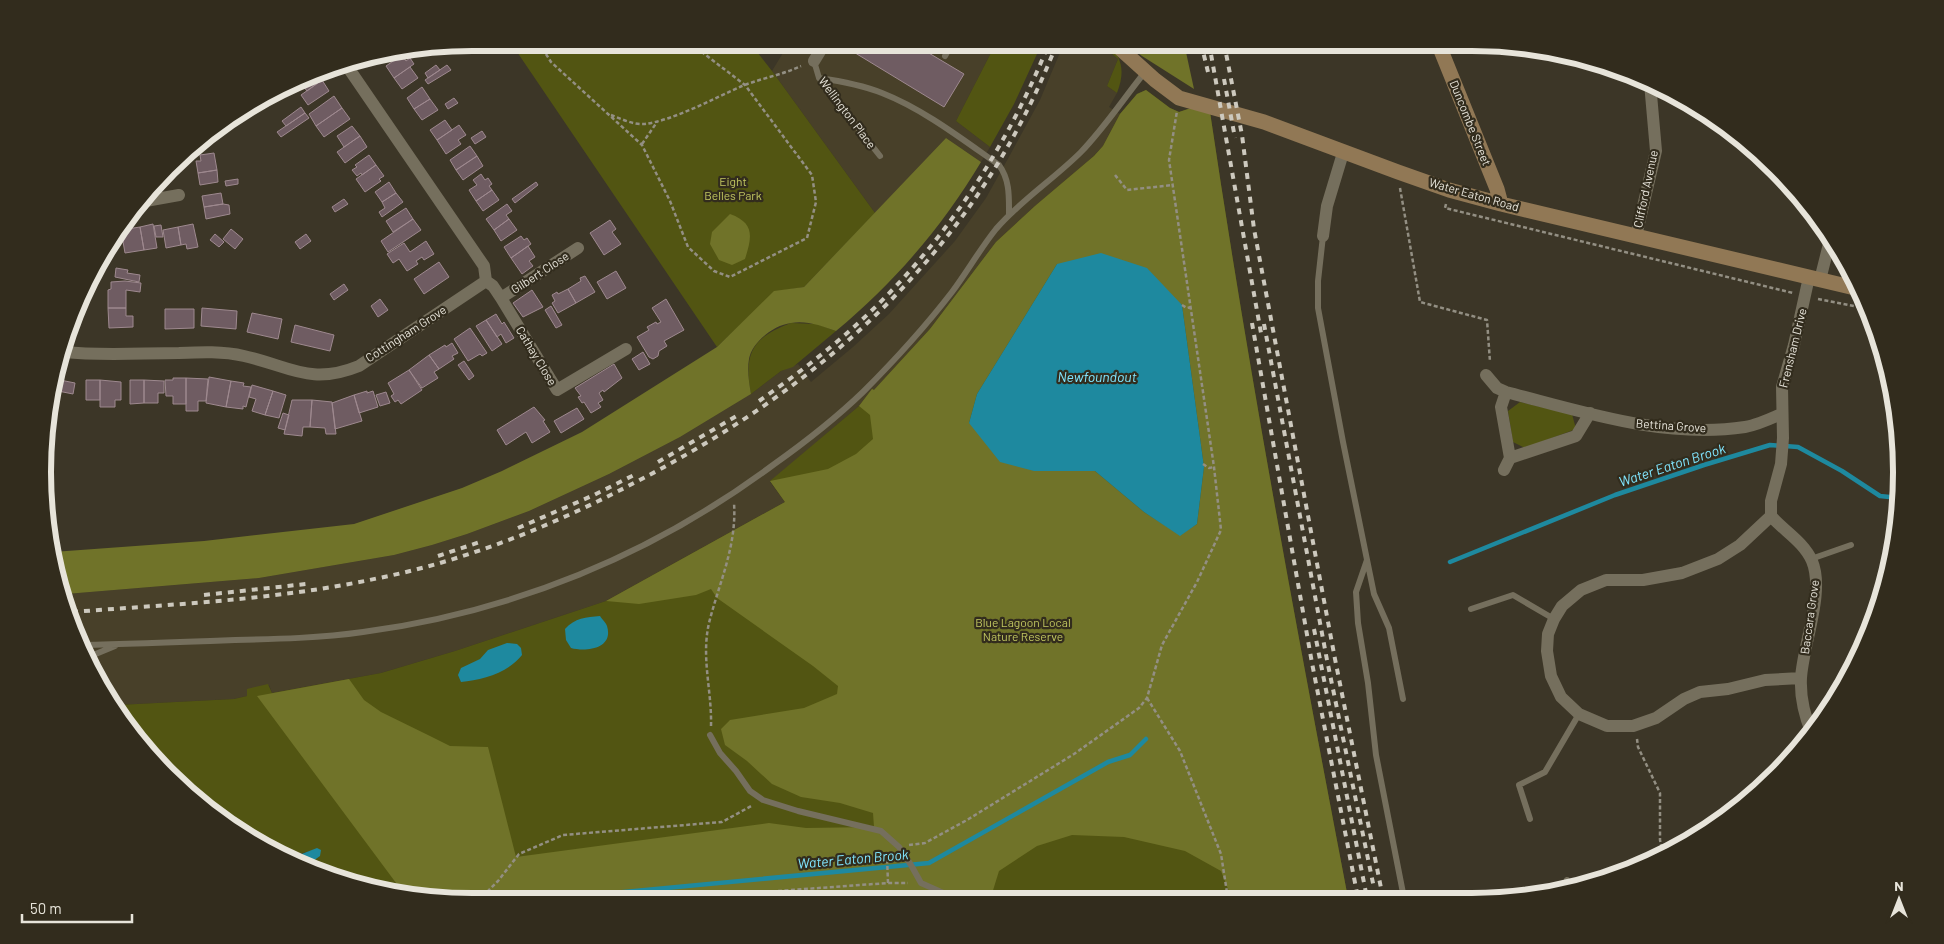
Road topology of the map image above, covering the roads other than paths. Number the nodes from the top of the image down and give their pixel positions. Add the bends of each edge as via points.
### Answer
1 (820, 51) edge
2 (948, 51) edge
3 (1124, 51) edge
4 (1442, 51) edge
5 (945, 56) dead end
6 (814, 61) joint
7 (349, 70) edge
8 (1145, 71) junction
9 (819, 78) junction
10 (1651, 92) edge
11 (1343, 153) junction
12 (880, 156) dead end
13 (179, 195) dead end
14 (152, 200) edge
15 (1501, 204) junction
16 (1009, 215) junction
17 (1323, 236) joint
18 (1636, 236) junction
19 (1827, 247) edge
20 (578, 248) dead end
21 (1815, 278) junction
22 (486, 281) junction
23 (1849, 287) edge
24 (501, 298) junction
25 (626, 349) dead end
26 (69, 352) edge
27 (1486, 375) road end
28 (1506, 392) junction
29 (1590, 413) junction
30 (1781, 414) junction
31 (1510, 458) junction
32 (1504, 470) dead end
33 (1771, 516) junction
34 (1851, 545) dead end
35 (1368, 559) junction
36 (1811, 559) junction
37 (1471, 609) dead end
38 (1554, 618) junction
39 (118, 644) junction
40 (89, 645) edge
41 (93, 655) edge
42 (1801, 678) junction
43 (1403, 699) dead end
44 (1579, 714) junction
45 (1809, 724) edge
46 (710, 735) road end
47 (1530, 819) dead end
48 (943, 893) edge
49 (1403, 893) edge

1 - 6 street, Wellington Place
2 - 5 lane
3 - 8 street, Water Eaton Road
4 - 15 street, Duncombe Street
6 - 9 lane, Wellington Place
7 - 22 street via 484,266
8 - 11 street, Water Eaton Road via 1179,98 1264,122
8 - 16 lane via 1083,150
9 - 12 lane, Wellington Place
9 - 16 lane via 882,93 934,120 999,165 1007,181
10 - 18 street, Clifford Avenue via 1656,151
11 - 15 street, Water Eaton Road via 1449,190
11 - 17 street via 1327,206
13 - 14 street
15 - 18 street, Water Eaton Road
16 - 39 lane via 919,332 862,393 797,448 731,496 659,538 589,572 476,610 400,627 325,636
17 - 35 lane via 1318,308
18 - 21 street, Water Eaton Road
19 - 21 street, Frensham Drive
20 - 24 street, Gilbert Close
21 - 23 street, Water Eaton Road
21 - 30 street, Frensham Drive via 1806,296 1782,387
22 - 24 street, Cathay Close
22 - 26 street, Cottingham Grove via 359,366 342,373 305,374 243,356 212,352
24 - 25 street, Cathay Close via 557,390
27 - 28 street, Bettina Grove via 1497,388
28 - 29 street, Bettina Grove
28 - 31 street via 1501,407
29 - 30 street, Bettina Grove via 1637,425 1703,430 1747,427
29 - 31 street via 1576,436
30 - 33 street, Frensham Drive via 1781,464 1771,501
31 - 32 street
33 - 36 street, Baccara Grove via 1798,540
33 - 38 street via 1740,545 1718,559 1682,573 1642,580 1606,580 1581,590 1562,606
34 - 36 lane
35 - 43 lane via 1374,594 1389,628
35 - 49 lane via 1356,592 1358,623 1376,755
36 - 42 street, Baccara Grove via 1817,577
37 - 38 lane via 1513,595
38 - 44 street via 1548,634 1547,651 1551,676 1562,697
39 - 40 lane
39 - 41 lane
42 - 44 street via 1765,680 1700,692 1684,698 1656,718 1634,726 1607,726
42 - 45 street, Baccara Grove via 1802,704
44 - 47 lane via 1545,772 1519,785
46 - 48 lane via 750,791 763,800 881,831 899,847 921,883

